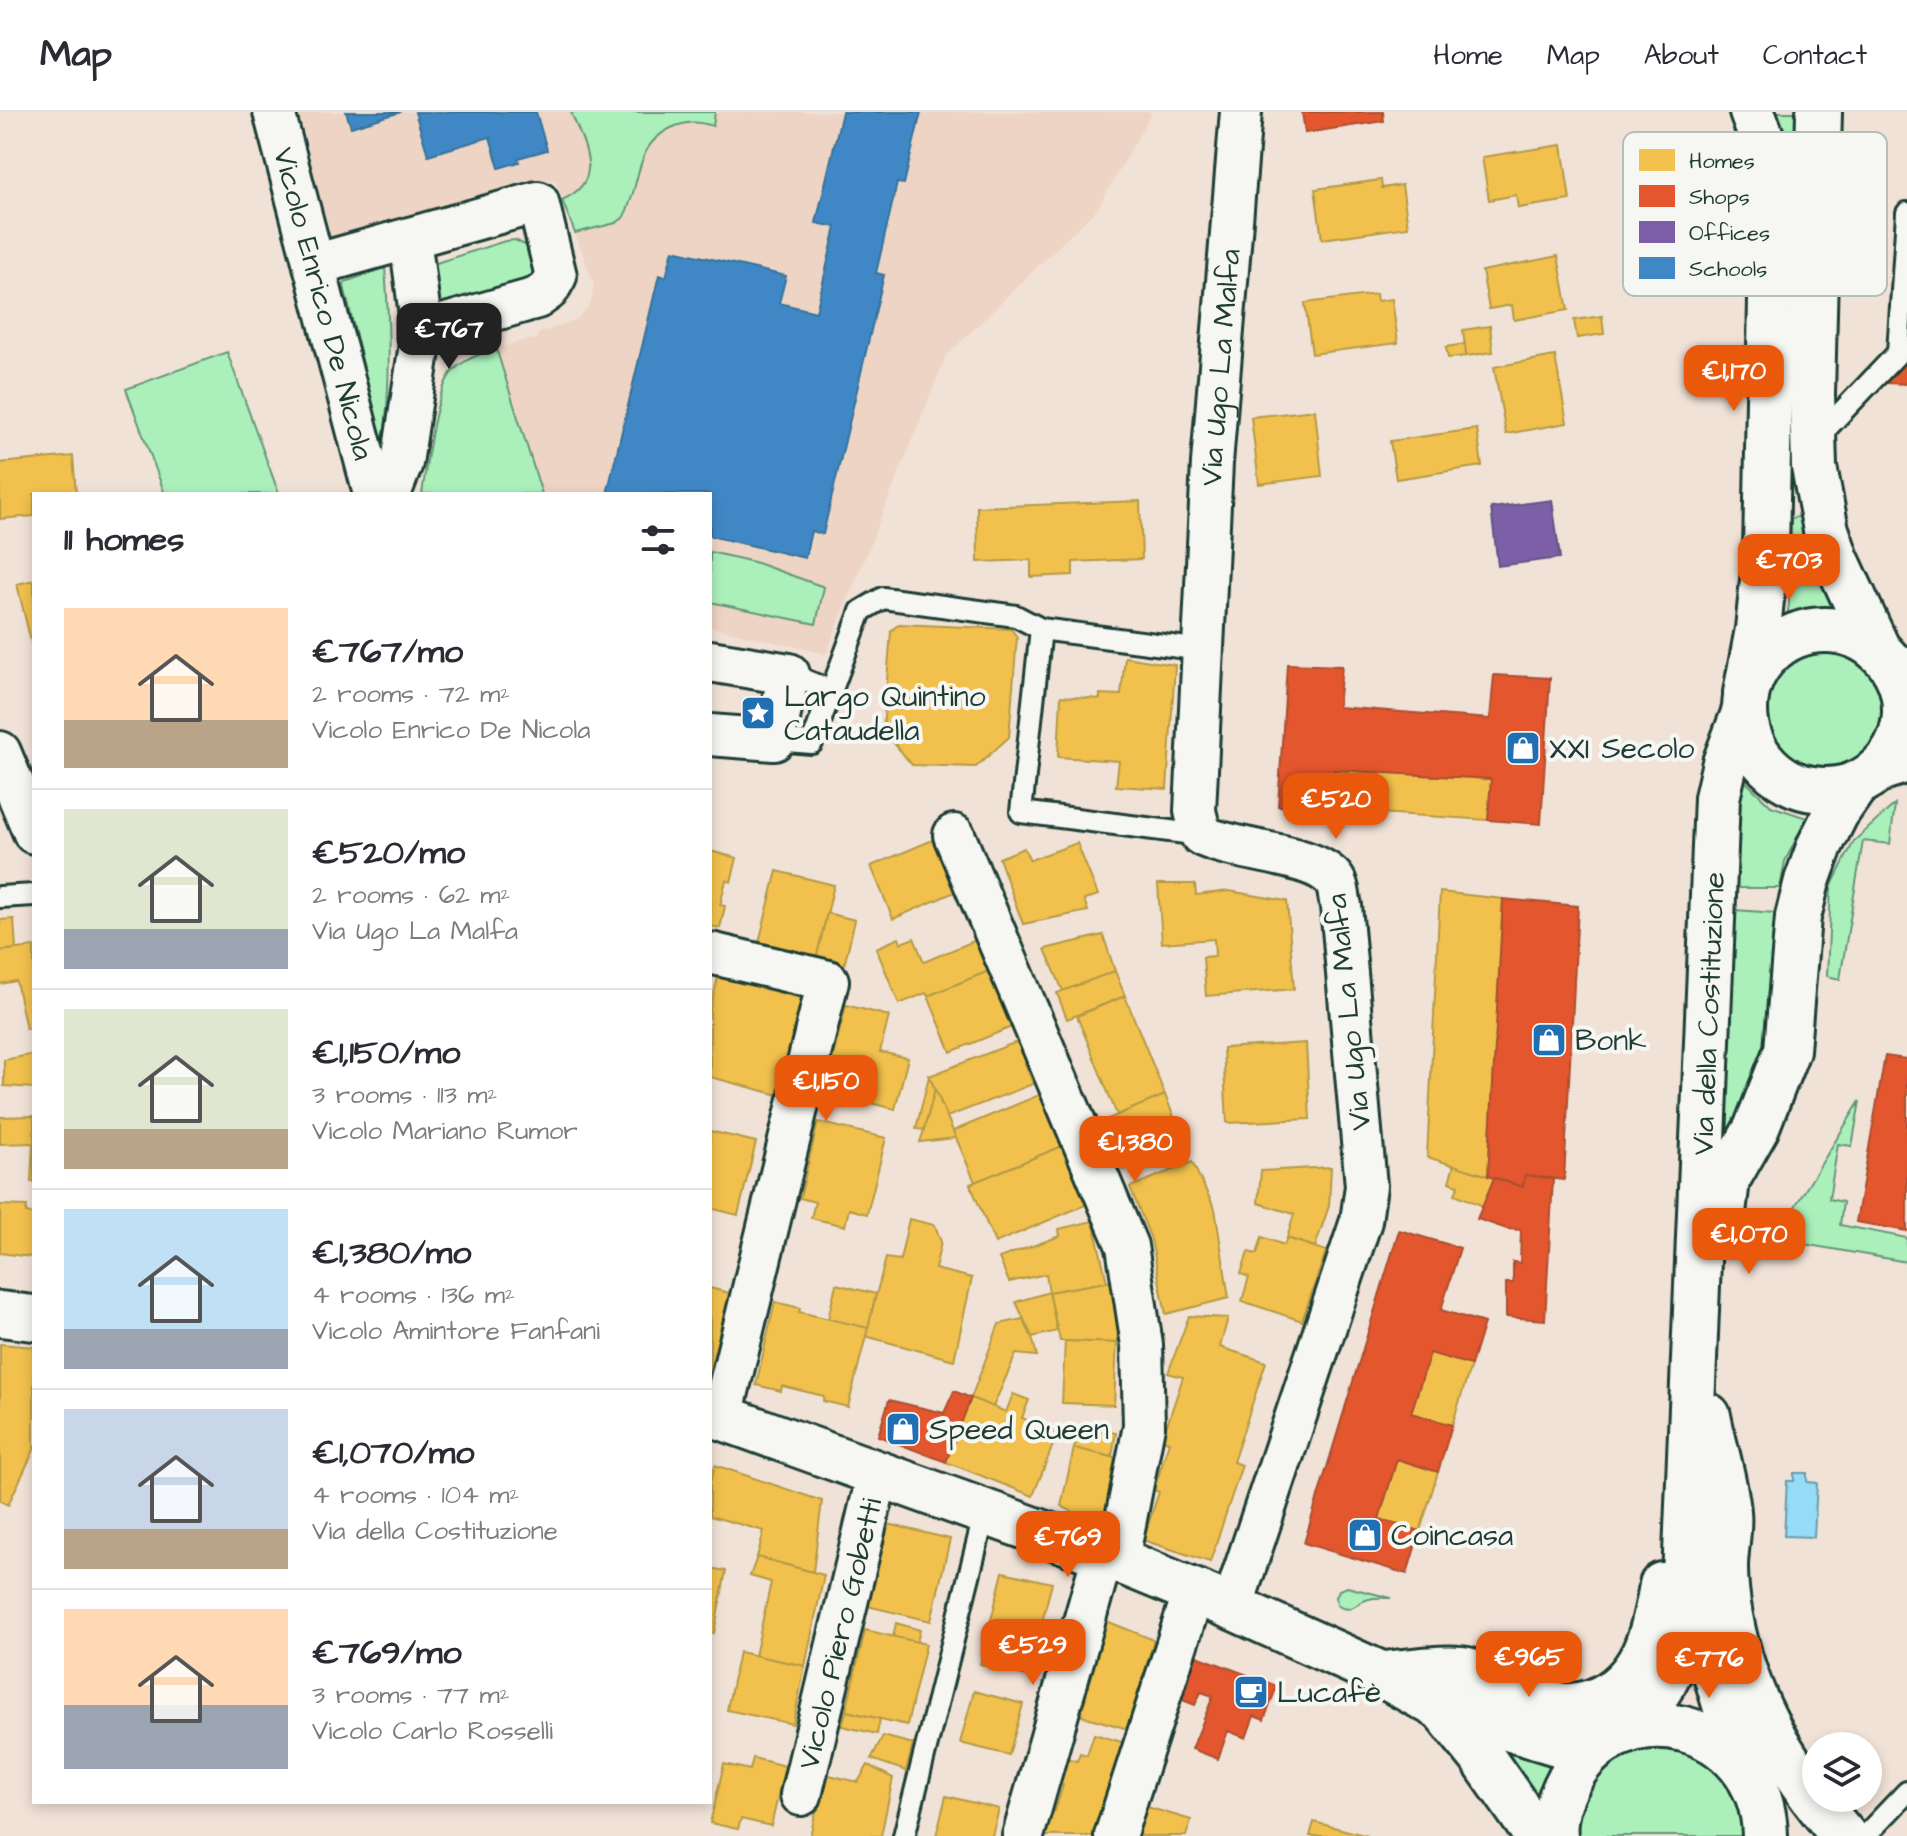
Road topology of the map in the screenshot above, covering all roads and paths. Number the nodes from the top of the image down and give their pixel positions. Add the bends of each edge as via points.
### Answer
1 (274, 112) edge
2 (1241, 112) edge
3 (1819, 112) edge
4 (1819, 132) edge
5 (1907, 213) edge
6 (410, 238) junction
7 (314, 265) junction
8 (1771, 296) edge
9 (1816, 296) edge
10 (422, 331) junction
11 (1813, 441) junction
12 (373, 492) edge
13 (391, 492) edge
14 (1041, 629) junction
15 (1202, 650) junction
16 (1892, 660) edge
17 (712, 661) edge
18 (789, 674) junction
19 (832, 691) junction
20 (1745, 703) junction
21 (712, 735) edge
22 (774, 740) junction
23 (0, 752) edge
24 (1880, 773) edge
25 (32, 828) edge
26 (954, 835) dead end
27 (1201, 835) junction
28 (32, 895) edge
29 (0, 897) edge
30 (712, 953) edge
31 (0, 1314) edge
32 (32, 1318) edge
33 (1707, 1413) junction
34 (716, 1415) edge
35 (878, 1473) junction
36 (985, 1512) junction
37 (1687, 1518) junction
38 (1111, 1558) junction
39 (1213, 1599) junction
40 (1381, 1674) junction
41 (1442, 1708) junction
42 (1617, 1735) junction
43 (1755, 1786) junction
44 (1907, 1792) edge
45 (801, 1795) dead end
46 (904, 1836) edge
47 (1023, 1836) edge
48 (1115, 1836) edge
49 (1537, 1836) edge
50 (1555, 1836) edge
51 (1765, 1836) edge
52 (1795, 1836) edge
53 (1844, 1836) edge
54 (1865, 1836) edge

1 - 7 street, Vicolo Enrico De Nicola
2 - 15 street, Via Ugo La Malfa
3 - 4 main road
5 - 11 lane via 1898,353
6 - 7 street
6 - 10 street
6 - 10 street via 538,202 556,276 537,298
7 - 12 street, Vicolo Enrico De Nicola
8 - 20 main road, Via della Costituzione via 1766,551
9 - 11 main road
10 - 13 street via 402,463
11 - 16 main road via 1826,530 1836,559
14 - 15 lane
14 - 19 lane via 1016,616 883,598 861,611
14 - 27 lane via 1021,812
15 - 27 street, Via Ugo La Malfa via 1195,811
16 - 20 main road via 1841,631 1800,634 1765,656 1753,673
16 - 24 main road via 1904,694 1903,728
17 - 18 street
18 - 19 lane
18 - 22 street
19 - 22 lane via 812,743
20 - 24 main road via 1754,750 1781,778 1799,787 1837,790
20 - 37 main road, Via della Costituzione via 1717,798
21 - 22 street
23 - 25 street
24 - 33 main road, Via della Costituzione via 1836,813 1807,881 1798,917 1787,1050 1756,1129 1727,1180
26 - 38 street via 1127,1246 1142,1345 1144,1426
27 - 39 street, Via Ugo La Malfa via 1312,863 1335,881 1366,1186 1361,1221
28 - 29 lane
30 - 34 street via 828,981
31 - 32 main road
33 - 43 main road, Via della Costituzione via 1700,1621
33 - 53 main road via 1728,1513 1725,1568 1739,1657 1781,1751 1808,1795
34 - 35 main road
35 - 36 main road
35 - 45 street, Vicolo Piero Gobetti
36 - 38 main road
36 - 46 lane
37 - 40 main road via 1670,1538 1645,1656 1608,1696 1584,1705 1559,1705 1463,1669
37 - 42 main road, Via della Costituzione via 1678,1655 1658,1695
38 - 39 main road
38 - 47 street
39 - 40 main road
39 - 48 street, Via Ugo La Malfa
40 - 41 main road
41 - 42 main road via 1557,1743
41 - 49 main road
42 - 43 main road via 1649,1726 1697,1732 1737,1759
42 - 50 main road, Via della Costituzione via 1587,1755 1570,1776 1559,1800
43 - 51 main road
43 - 52 main road
44 - 54 lane

